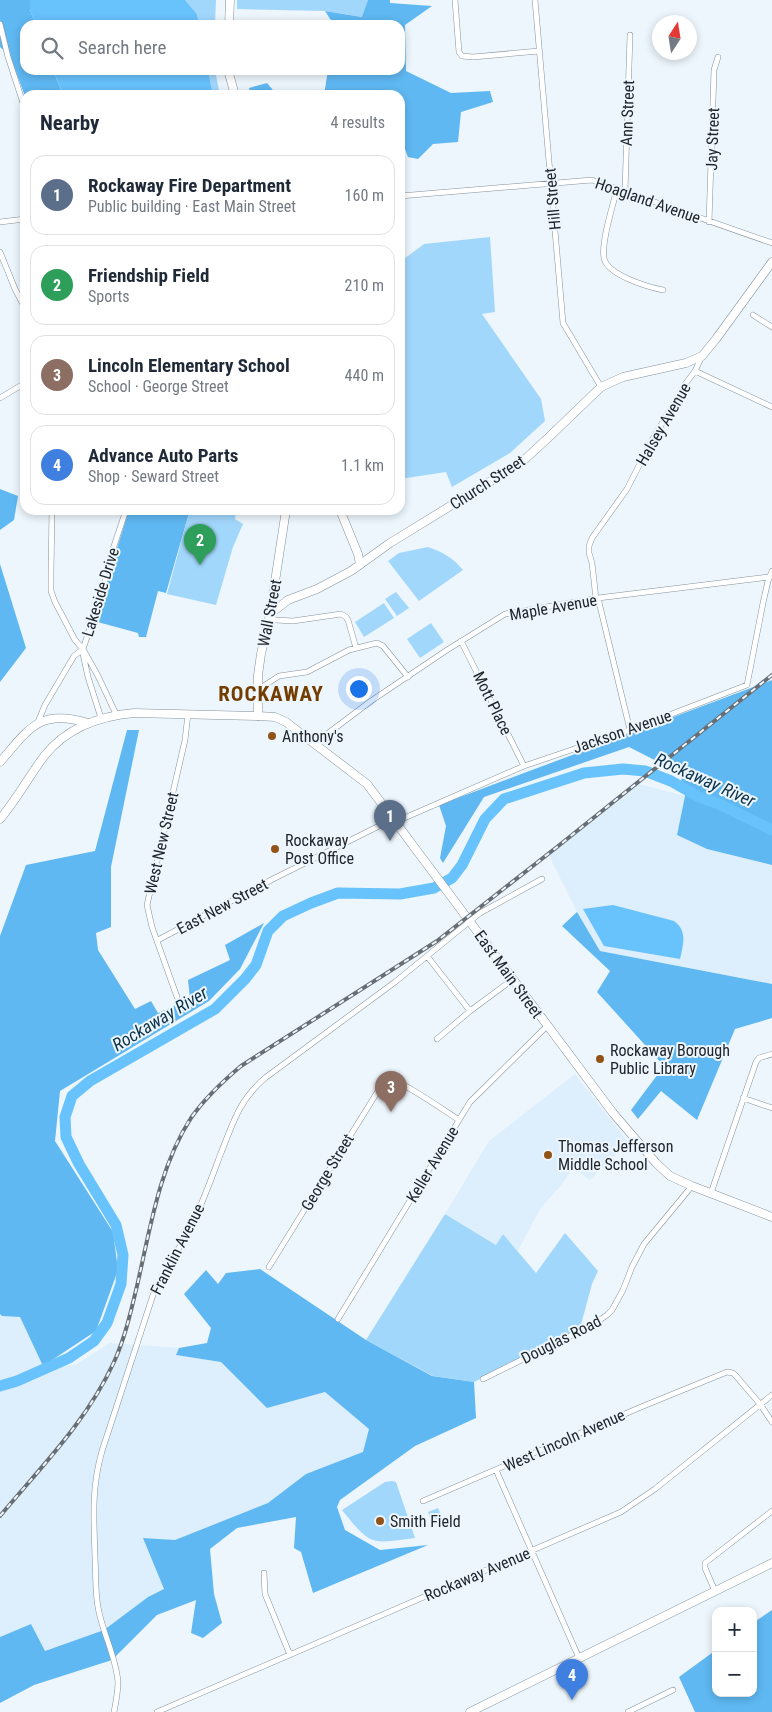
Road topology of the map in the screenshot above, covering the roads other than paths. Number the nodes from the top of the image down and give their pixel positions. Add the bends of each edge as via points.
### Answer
1 (230, 0) edge
2 (455, 0) edge
3 (536, 0) edge
4 (229, 20) edge
5 (0, 24) edge
6 (630, 35) dead end
7 (539, 51) junction
8 (718, 58) dead end
9 (229, 75) edge
10 (234, 90) edge
11 (20, 94) edge
12 (551, 183) junction
13 (617, 189) junction
14 (625, 191) junction
15 (405, 196) edge
16 (20, 220) edge
17 (0, 222) edge
18 (709, 222) junction
19 (772, 243) edge
20 (0, 252) edge
21 (772, 262) edge
22 (664, 290) dead end
23 (20, 298) edge
24 (753, 316) dead end
25 (772, 327) edge
26 (702, 356) junction
27 (695, 371) junction
28 (20, 386) edge
29 (601, 387) junction
30 (0, 398) edge
31 (772, 407) edge
32 (52, 515) edge
33 (124, 515) edge
34 (285, 515) edge
35 (342, 515) edge
36 (360, 564) junction
37 (772, 571) edge
38 (770, 577) junction
39 (274, 594) junction
40 (597, 598) junction
41 (288, 600) junction
42 (270, 616) junction
43 (461, 641) junction
44 (356, 648) junction
45 (82, 649) junction
46 (408, 677) junction
47 (259, 689) junction
48 (116, 714) junction
49 (188, 714) junction
50 (258, 716) junction
51 (101, 718) junction
52 (38, 722) junction
53 (88, 723) junction
54 (630, 730) junction
55 (315, 743) junction
56 (0, 762) edge
57 (524, 766) junction
58 (0, 819) edge
59 (394, 820) junction
60 (542, 879) dead end
61 (470, 921) junction
62 (158, 940) junction
63 (427, 956) junction
64 (512, 980) junction
65 (178, 998) dead end
66 (470, 1011) junction
67 (547, 1026) junction
68 (437, 1039) dead end
69 (772, 1054) edge
70 (743, 1098) junction
71 (772, 1108) edge
72 (459, 1120) junction
73 (692, 1186) junction
74 (711, 1193) junction
75 (772, 1217) edge
76 (269, 1267) dead end
77 (338, 1319) dead end
78 (483, 1379) dead end
79 (772, 1395) edge
80 (760, 1404) junction
81 (772, 1422) edge
82 (496, 1470) junction
83 (423, 1502) dead end
84 (772, 1511) edge
85 (533, 1550) junction
86 (772, 1563) edge
87 (264, 1573) dead end
88 (715, 1591) junction
89 (290, 1655) junction
90 (579, 1658) junction
91 (673, 1690) dead end
92 (114, 1712) edge
93 (158, 1712) edge
94 (470, 1712) edge
95 (628, 1712) edge

1 - 4 main road
2 - 7 street via 462,56
3 - 7 street, Hill Street
5 - 11 street
6 - 14 street, Ann Street
7 - 12 street, Hill Street
8 - 18 street, Jay Street via 714,70
9 - 10 main road
12 - 13 street, Hoagland Avenue via 592,180
12 - 15 street, Hoagland Avenue
12 - 29 street, Hill Street via 563,323
13 - 14 street, Hoagland Avenue
13 - 22 street via 604,244 605,261 618,274
14 - 18 street, Hoagland Avenue
16 - 17 street
18 - 19 street, Hoagland Avenue
20 - 23 street
21 - 26 main road, Halsey Avenue
24 - 25 street
26 - 27 street, Halsey Avenue
26 - 29 main road, Church Street via 686,363 623,377
27 - 31 street
27 - 40 street, Halsey Avenue via 651,442 627,489 592,538 589,553
28 - 30 street
29 - 36 main road, Church Street via 523,461
32 - 45 street via 51,590 60,614
33 - 45 street, Lakeside Drive
34 - 39 main road, Wall Street
35 - 36 main road
36 - 41 main road, Church Street via 339,578
37 - 38 street
38 - 40 street, Maple Avenue
38 - 54 street, Jackson Avenue via 747,685
39 - 41 main road
39 - 42 main road, Wall Street
40 - 43 street, Maple Avenue via 505,614
40 - 54 street, Halsey Avenue
41 - 42 main road, Church Street
42 - 44 street via 276,620 293,621 342,614 348,620
42 - 47 main road, Wall Street via 261,654
43 - 46 street, Maple Avenue
43 - 57 street, Mott Place
44 - 46 street via 380,644
44 - 47 street via 307,672 280,676
45 - 48 street
45 - 51 street
45 - 52 street, Lakeside Drive via 74,656
46 - 55 street, Maple Avenue
47 - 50 main road, Wall Street
48 - 49 main road, East Main Street
48 - 51 main road, East Main Street
49 - 50 main road, East Main Street
49 - 62 street, West New Street via 185,740 147,905
50 - 55 main road, East Main Street via 281,718
51 - 53 main road, East Main Street
52 - 53 main road via 76,719
52 - 56 main road
53 - 58 main road, East Main Street via 63,738 45,755
54 - 57 street, Jackson Avenue
55 - 59 main road, East Main Street via 367,784
57 - 59 street, Jackson Avenue
59 - 61 main road, East Main Street
59 - 62 street, East New Street
60 - 61 street, Franklin Avenue
61 - 63 street, Franklin Avenue
61 - 64 main road, East Main Street
62 - 65 street, West New Street
63 - 66 street
63 - 92 street, Franklin Avenue via 250,1092 232,1122 190,1229 157,1284 102,1451 94,1491 98,1606 118,1684
64 - 66 street
64 - 67 main road, East Main Street
66 - 68 street
67 - 72 street, Keller Avenue via 470,1102
67 - 73 main road, East Main Street via 643,1150 664,1171
69 - 70 street via 757,1060
70 - 71 street
70 - 74 street
72 - 76 street, George Street via 386,1078
72 - 77 street, Keller Avenue
73 - 74 main road, East Main Street
73 - 78 street, Douglas Road via 644,1244 608,1315
74 - 75 main road, East Main Street
79 - 80 street, Rockaway Avenue
80 - 81 street
80 - 82 street, West Lincoln Avenue via 733,1373 727,1372
80 - 85 street, Rockaway Avenue via 628,1508
82 - 83 street, West Lincoln Avenue
82 - 85 street
84 - 88 street via 705,1564
85 - 89 street, Rockaway Avenue
85 - 90 street
86 - 88 main road
87 - 89 street via 265,1594
88 - 90 main road
89 - 93 street, Rockaway Avenue
90 - 94 main road
91 - 95 street

